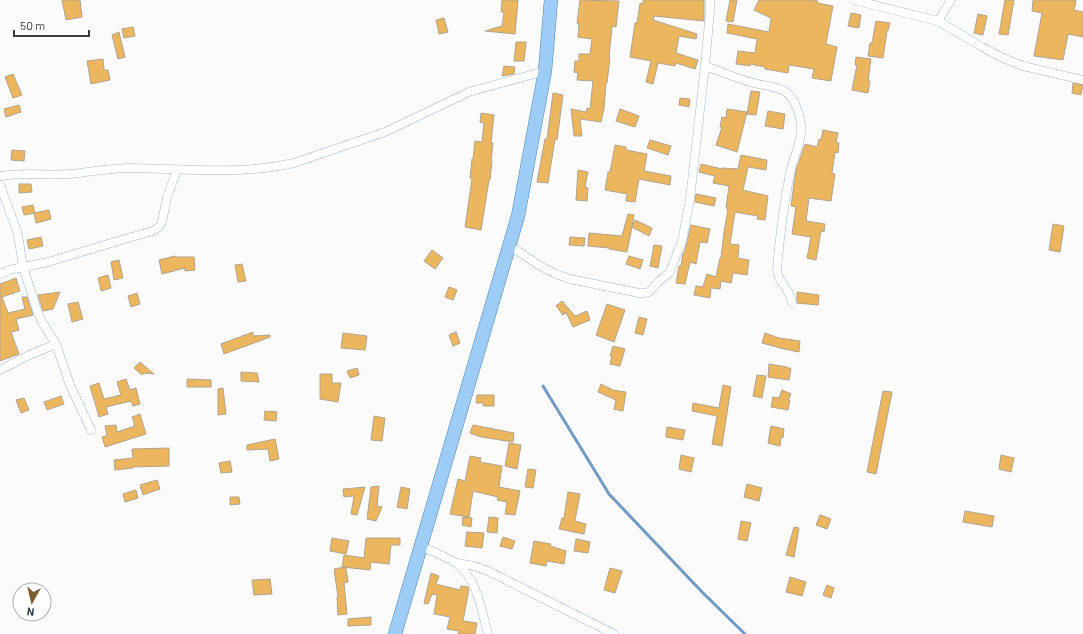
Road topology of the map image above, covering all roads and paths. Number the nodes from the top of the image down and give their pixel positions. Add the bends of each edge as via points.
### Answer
1 (551, 0) edge
2 (710, 0) edge
3 (854, 0) edge
4 (951, 0) edge
5 (938, 20) junction
6 (705, 66) junction
7 (545, 72) junction
8 (1083, 80) edge
9 (177, 170) junction
10 (0, 176) edge
11 (0, 185) edge
12 (509, 246) junction
13 (23, 267) junction
14 (0, 274) edge
15 (792, 303) dead end
16 (56, 344) junction
17 (0, 370) edge
18 (91, 430) dead end
19 (421, 546) junction
20 (457, 563) junction
21 (395, 634) edge
22 (488, 634) edge
23 (614, 634) edge

1 - 7 main road
2 - 6 street
3 - 5 street
4 - 5 street
5 - 8 street via 1003,58 1023,66
6 - 12 street via 690,200 682,241 673,268 667,276 649,292 639,293 556,274
6 - 15 street via 786,92 791,97 800,118 801,136 791,167 777,268 778,276
7 - 9 street via 469,92 385,132 294,163 237,170
7 - 12 main road via 518,216
9 - 10 street via 120,168 70,174
9 - 13 street via 167,197 162,222 153,231
11 - 13 street via 20,241
12 - 19 main road
13 - 14 street
13 - 16 street via 42,322
16 - 17 street
16 - 18 street via 70,386
19 - 20 street
19 - 21 main road
20 - 22 street via 472,580
20 - 23 street via 488,571

